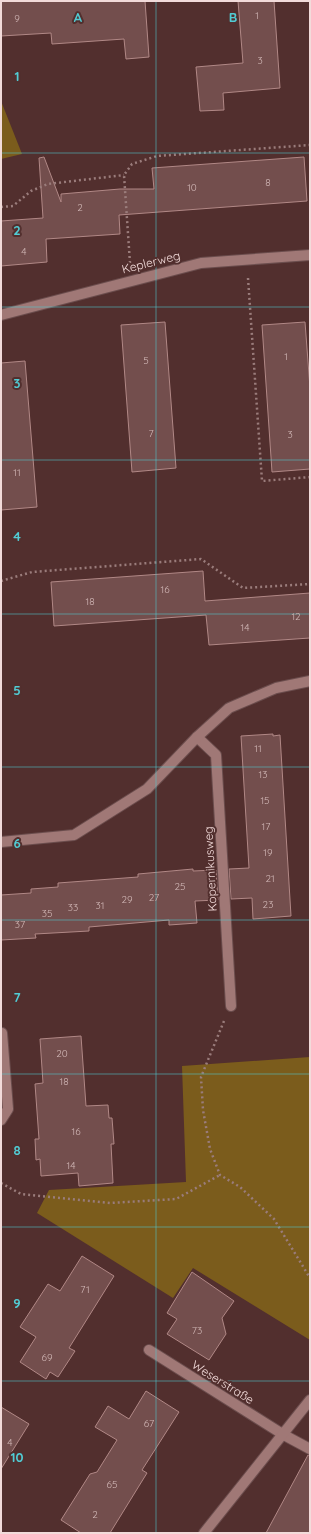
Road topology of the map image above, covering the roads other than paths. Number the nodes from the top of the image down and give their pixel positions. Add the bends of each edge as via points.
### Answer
1 (310, 255) edge
2 (1, 315) edge
3 (310, 681) edge
4 (197, 737) junction
5 (1, 842) edge
6 (231, 1006) road end
7 (2, 1033) dead end
8 (1, 1120) edge
9 (149, 1350) dead end
10 (310, 1400) edge
11 (284, 1435) junction
12 (310, 1449) edge
13 (204, 1533) edge

1 - 2 street, Keplerweg via 201,263
3 - 4 street via 276,688 229,708
4 - 5 street via 147,789 74,835
4 - 6 street, Kopernikusweg via 216,755
7 - 8 street via 8,1109
9 - 11 street, Weserstraße
10 - 11 street
11 - 12 street, Weserstraße
11 - 13 street

